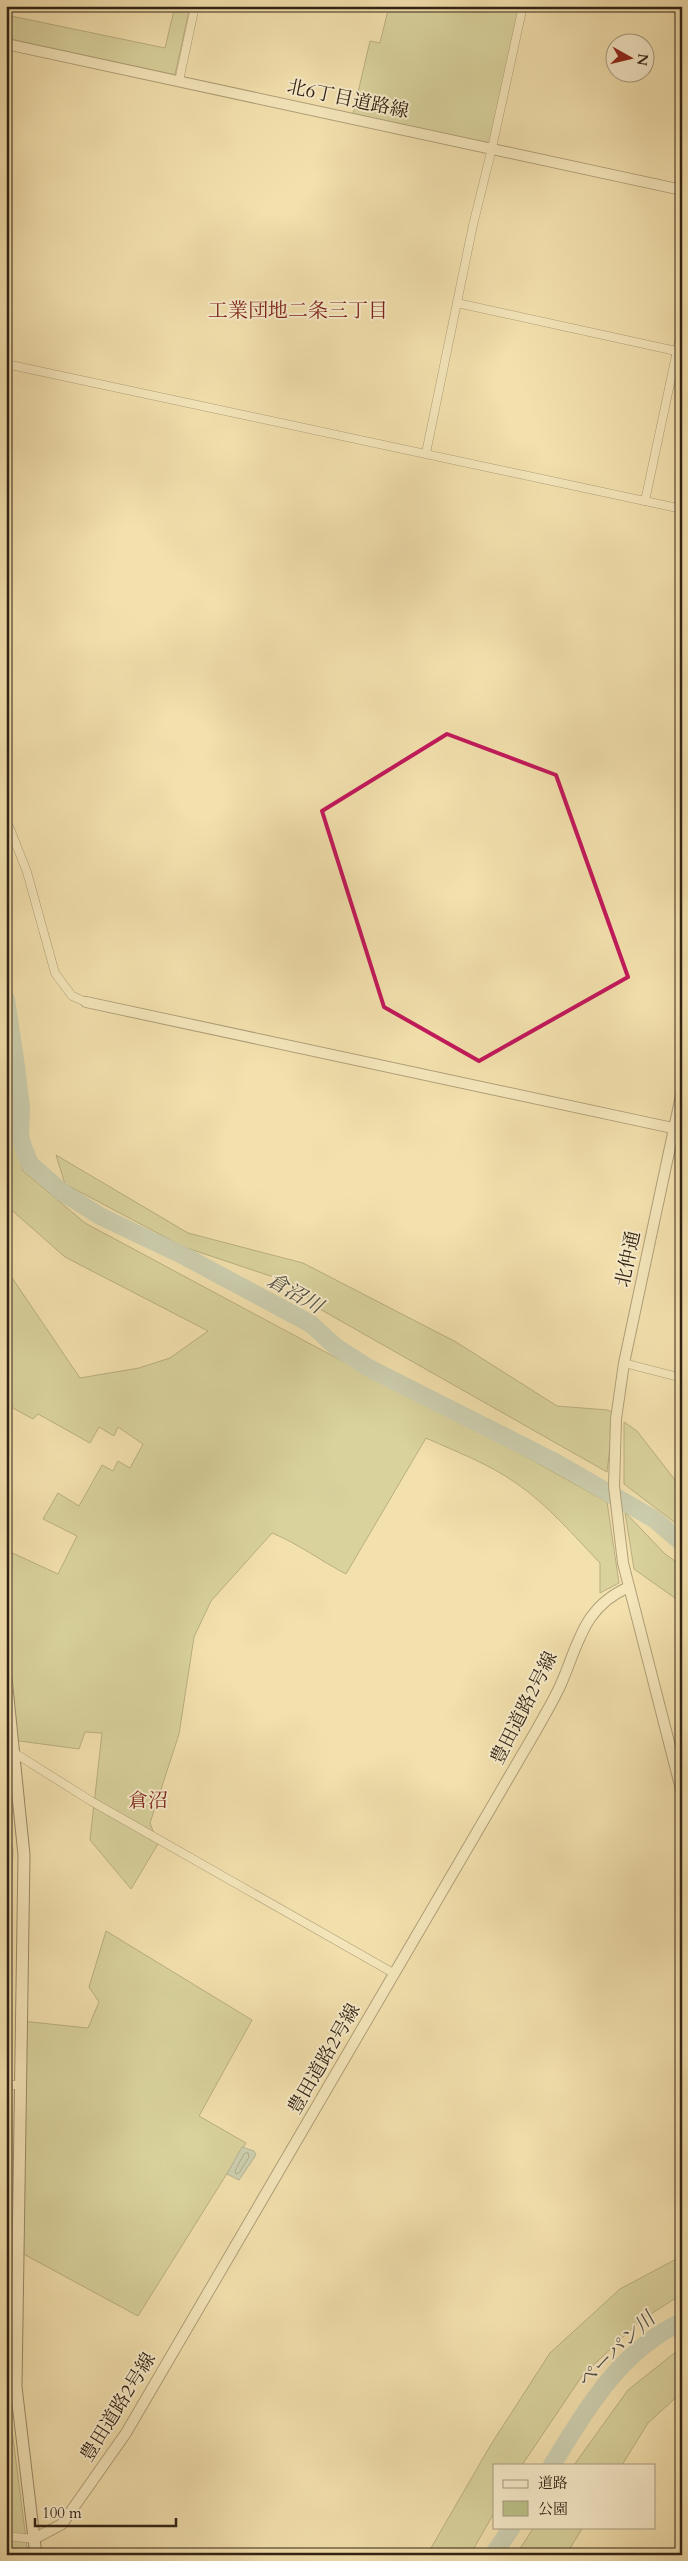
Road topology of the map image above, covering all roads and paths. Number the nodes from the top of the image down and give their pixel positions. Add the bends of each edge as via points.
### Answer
1 (195, 6) edge
2 (523, 6) edge
3 (6, 44) edge
4 (179, 81) junction
5 (492, 148) junction
6 (682, 190) edge
7 (457, 303) junction
8 (682, 327) edge
9 (676, 351) junction
10 (6, 364) edge
11 (426, 453) junction
12 (645, 501) junction
13 (682, 509) edge
14 (6, 819) edge
15 (86, 1002) joint
16 (682, 1091) edge
17 (678, 1129) edge
18 (624, 1363) junction
19 (682, 1378) edge
20 (629, 1587) junction
21 (6, 1678) edge
22 (14, 1752) junction
23 (682, 1793) edge
24 (394, 1974) junction
25 (6, 2085) edge
26 (20, 2085) junction
27 (6, 2536) edge
28 (34, 2539) junction
29 (36, 2555) edge

1 - 4 street
2 - 5 street
3 - 4 street, 北6丁目道路線
4 - 5 street, 北6丁目道路線
5 - 6 street, 北6丁目道路線
5 - 7 street
7 - 9 street
7 - 11 street
8 - 9 street
9 - 12 street
10 - 11 street
11 - 12 street
12 - 13 street
14 - 15 street via 27,872 55,973 72,996
15 - 17 street
16 - 17 street, 北仲通
17 - 18 street, 北仲通
18 - 19 street
18 - 20 street, 北仲通 via 615,1435 614,1486
20 - 23 street, 北仲通
20 - 24 street, 豊田道路2号線 via 604,1602 588,1620 576,1641 561,1684 537,1729
21 - 22 main road
22 - 24 street via 91,1800
22 - 26 main road via 24,1856
24 - 28 street, 豊田道路2号線 via 126,2433 62,2524
25 - 26 street
26 - 28 main road via 16,2387
27 - 28 street
28 - 29 main road

